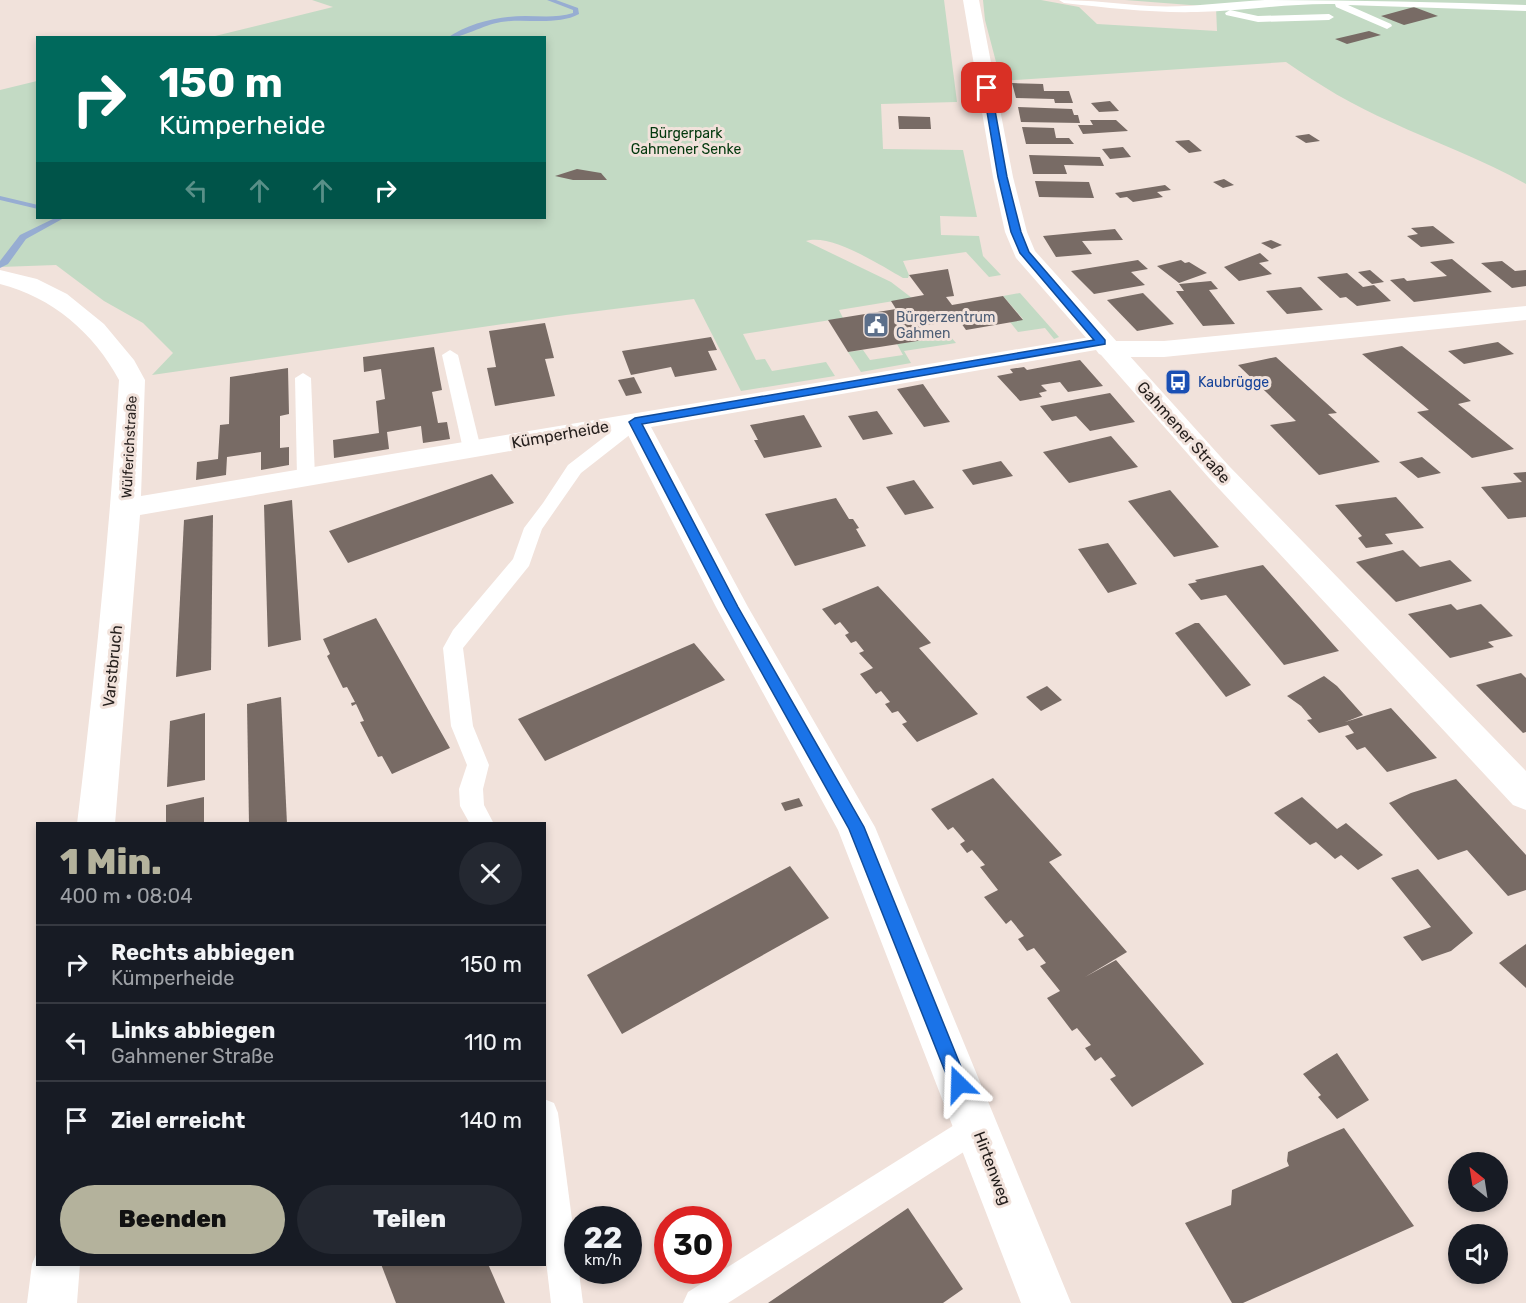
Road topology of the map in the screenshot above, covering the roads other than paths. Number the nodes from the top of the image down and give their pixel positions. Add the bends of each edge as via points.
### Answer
1 (971, 0) edge
2 (1064, 0) edge
3 (1328, 1) edge
4 (1509, 7) junction
5 (1526, 8) edge
6 (1200, 9) junction
7 (1329, 16) dead end
8 (1526, 17) edge
9 (1386, 26) dead end
10 (0, 277) edge
11 (1526, 313) edge
12 (1105, 346) junction
13 (450, 355) dead end
14 (303, 378) dead end
15 (635, 422) junction
16 (472, 449) junction
17 (306, 477) junction
18 (126, 508) junction
19 (1526, 795) edge
20 (96, 822) edge
21 (481, 822) edge
22 (977, 1127) junction
23 (546, 1130) edge
24 (56, 1266) edge
25 (52, 1303) edge
26 (567, 1303) edge
27 (699, 1303) edge
28 (1046, 1303) edge

1 - 12 street, Gahmener Straße via 1003,177 1024,253
2 - 6 lane
3 - 4 lane
3 - 6 lane
3 - 9 lane
4 - 5 lane
4 - 8 lane
6 - 7 lane via 1258,19
10 - 18 street, Wülferichstraße via 29,284 59,299 95,329 132,380
11 - 12 street via 1164,349
12 - 15 street, Kümperheide
12 - 19 street, Gahmener Straße via 1219,472
13 - 16 lane
14 - 17 lane
15 - 16 street, Kümperheide
15 - 21 lane via 574,469 533,528 522,561 460,634 453,648 462,726 478,765 471,789 472,806
15 - 22 street, Hirtenweg via 732,607 856,827
16 - 17 street, Kümperheide
17 - 18 street, Kümperheide
18 - 20 street, Varstbruch
22 - 27 lane
22 - 28 street, Hirtenweg
23 - 26 lane
24 - 25 street

